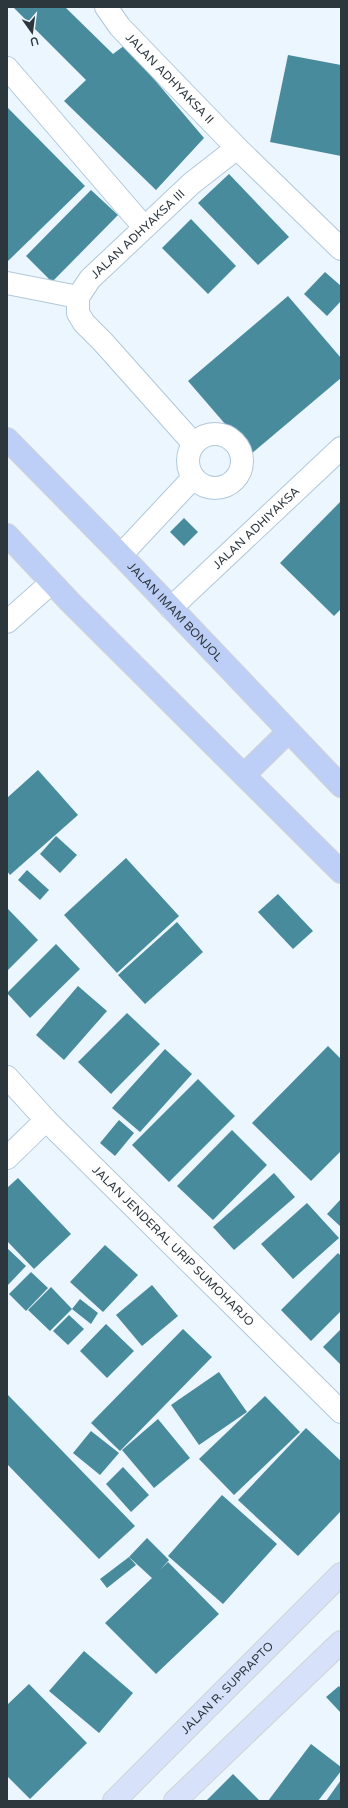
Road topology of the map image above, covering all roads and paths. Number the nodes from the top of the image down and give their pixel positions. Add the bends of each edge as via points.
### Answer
1 (106, 7) edge
2 (7, 68) edge
3 (237, 148) junction
4 (144, 227) junction
5 (341, 249) edge
6 (7, 283) edge
7 (78, 297) junction
8 (7, 439) edge
9 (193, 443) junction
10 (341, 448) edge
11 (193, 478) junction
12 (7, 535) edge
13 (121, 555) junction
14 (51, 583) junction
15 (171, 608) junction
16 (7, 622) edge
17 (288, 732) junction
18 (244, 775) junction
19 (341, 786) edge
20 (341, 872) edge
21 (7, 1077) edge
22 (46, 1120) junction
23 (7, 1158) edge
24 (341, 1412) edge
25 (341, 1574) edge
26 (341, 1642) edge
27 (114, 1801) edge
28 (175, 1801) edge

1 - 3 street, JALAN ADHYAKSA II via 120,27
2 - 4 street
3 - 4 street, JALAN ADHYAKSA III via 192,183
3 - 5 street
4 - 7 street, JALAN ADHYAKSA III via 90,279
6 - 7 street
7 - 9 street via 78,313 84,323
8 - 13 highway, JALAN IMAM BONJOL
9 - 11 street via 187,461
9 - 11 street via 210,434 224,435 235,443 242,461 236,478 228,484 210,488
10 - 15 street, JALAN ADHIYAKSA
11 - 13 street
12 - 14 highway
13 - 15 highway, JALAN IMAM BONJOL
14 - 16 street
14 - 18 highway
15 - 17 highway, JALAN IMAM BONJOL
17 - 18 highway
17 - 19 highway, JALAN IMAM BONJOL
18 - 20 highway
21 - 22 street, JALAN JENDERAL URIP SUMOHARJO
22 - 23 street
22 - 24 street, JALAN JENDERAL URIP SUMOHARJO
25 - 27 main road, JALAN R. SUPRAPTO
26 - 28 main road

